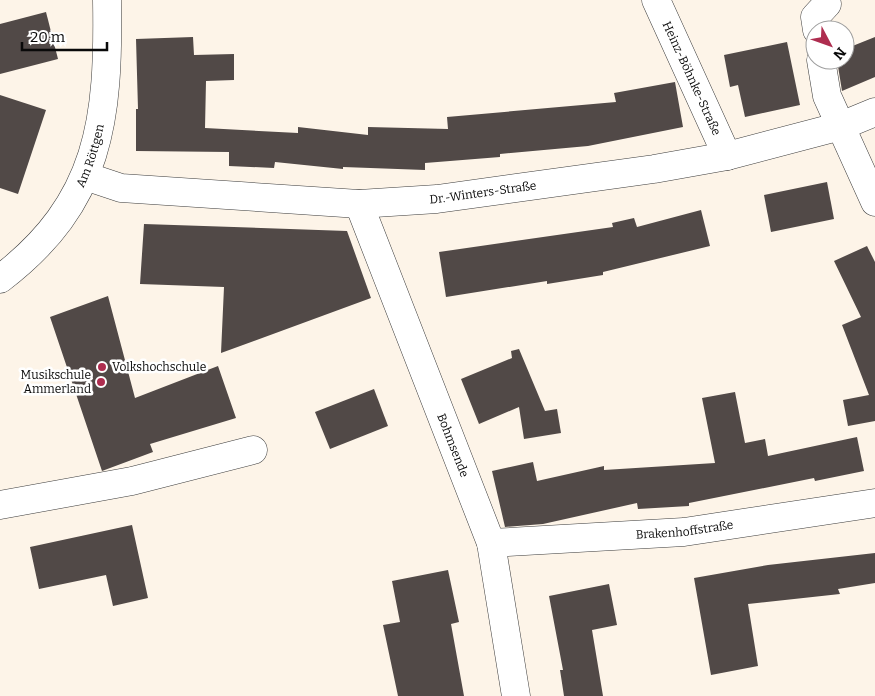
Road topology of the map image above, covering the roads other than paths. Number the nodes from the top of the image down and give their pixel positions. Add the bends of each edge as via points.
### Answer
1 (107, 0) edge
2 (656, 0) edge
3 (827, 4) dead end
4 (815, 20) edge
5 (823, 70) edge
6 (875, 112) edge
7 (841, 126) junction
8 (727, 156) junction
9 (85, 176) junction
10 (875, 202) edge
11 (359, 204) junction
12 (0, 280) edge
13 (252, 450) dead end
14 (875, 503) edge
15 (0, 505) edge
16 (491, 543) junction
17 (516, 696) edge

1 - 9 street, Am Röttgen via 108,65 104,100 100,130
2 - 8 street, Heinz-Böhnke-Straße
3 - 4 street
5 - 7 street via 828,96
6 - 7 street, Dr.-Winters-Straße
7 - 8 street, Dr.-Winters-Straße
7 - 10 street
8 - 11 street, Dr.-Winters-Straße via 438,199
9 - 11 street, Dr.-Winters-Straße via 122,188
9 - 12 street, Am Röttgen via 53,230 39,247
11 - 16 street, Bohmsende
13 - 15 street via 132,481
14 - 16 street, Brakenhoffstraße via 684,532
16 - 17 street, Bohmsende

